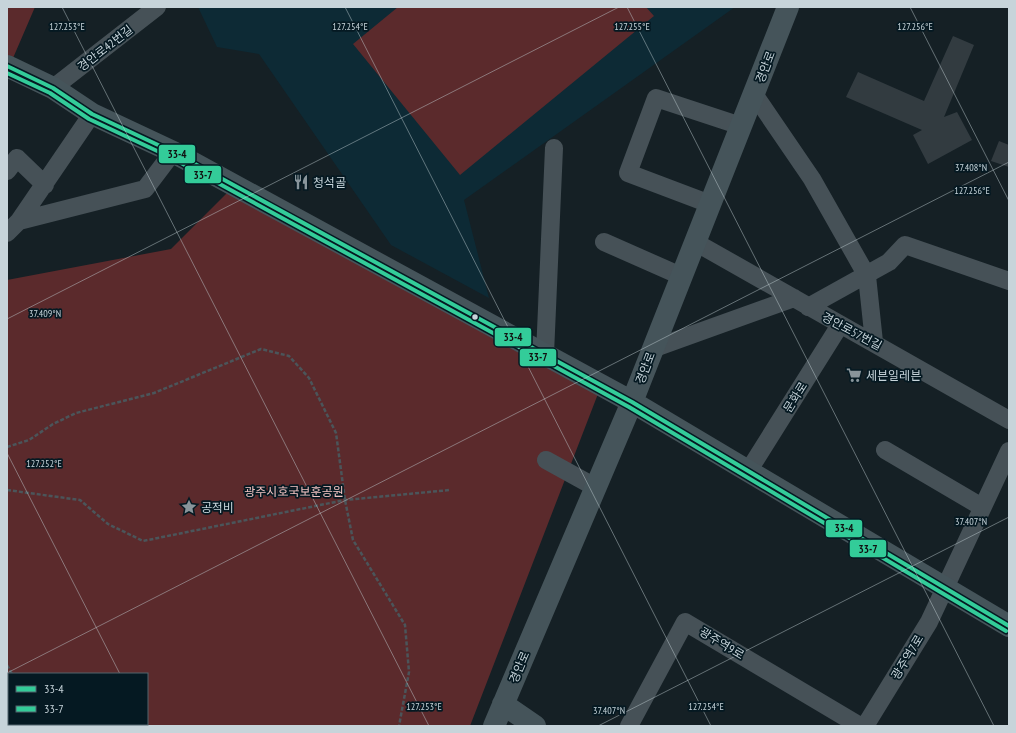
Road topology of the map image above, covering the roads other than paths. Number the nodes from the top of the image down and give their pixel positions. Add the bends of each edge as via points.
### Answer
1 (157, 7) edge
2 (788, 7) edge
3 (7, 66) edge
4 (53, 88) junction
5 (754, 94) junction
6 (92, 114) junction
7 (741, 126) junction
8 (554, 148) dead end
9 (173, 152) junction
10 (7, 171) edge
11 (45, 185) junction
12 (710, 204) junction
13 (13, 227) edge
14 (604, 242) dead end
15 (695, 242) junction
16 (682, 276) junction
17 (867, 276) junction
18 (1009, 280) edge
19 (801, 303) junction
20 (840, 325) junction
21 (874, 342) junction
22 (652, 349) junction
23 (545, 354) junction
24 (632, 402) junction
25 (1009, 420) edge
26 (885, 450) dead end
27 (1009, 451) edge
28 (546, 460) dead end
29 (749, 470) junction
30 (595, 487) junction
31 (982, 507) junction
32 (944, 587) junction
33 (1009, 626) edge
34 (503, 704) junction
35 (494, 726) edge
36 (535, 726) edge
37 (629, 726) edge
38 (860, 726) edge
39 (865, 726) edge

1 - 4 street, 경안로42번길
2 - 5 street, 경안로
3 - 4 street
4 - 6 street
5 - 7 street, 경안로
5 - 17 street via 812,179
6 - 9 street
6 - 11 street
7 - 12 street, 경안로
7 - 12 street via 656,98 628,173
8 - 23 street
9 - 13 street via 145,189
9 - 23 street
10 - 11 street via 17,158
11 - 13 street
12 - 15 street, 경안로
14 - 16 street
15 - 16 street, 경안로
15 - 19 street, 경안로57번길
16 - 22 street, 경안로
17 - 18 street via 889,262 905,245
17 - 19 street
17 - 21 street
19 - 20 street, 경안로57번길
19 - 22 street
20 - 21 street, 경안로57번길
20 - 29 street, 문화로
21 - 25 street, 경안로57번길
22 - 24 street, 경안로
23 - 24 street
24 - 29 street
24 - 30 street, 경안로
26 - 31 street
27 - 31 street
28 - 30 street
29 - 32 street
30 - 34 street, 경안로
31 - 32 street
32 - 33 street
32 - 39 street, 광주역7로 via 929,622
34 - 35 street, 경안로
34 - 36 street
37 - 38 street, 광주역9로 via 686,622

